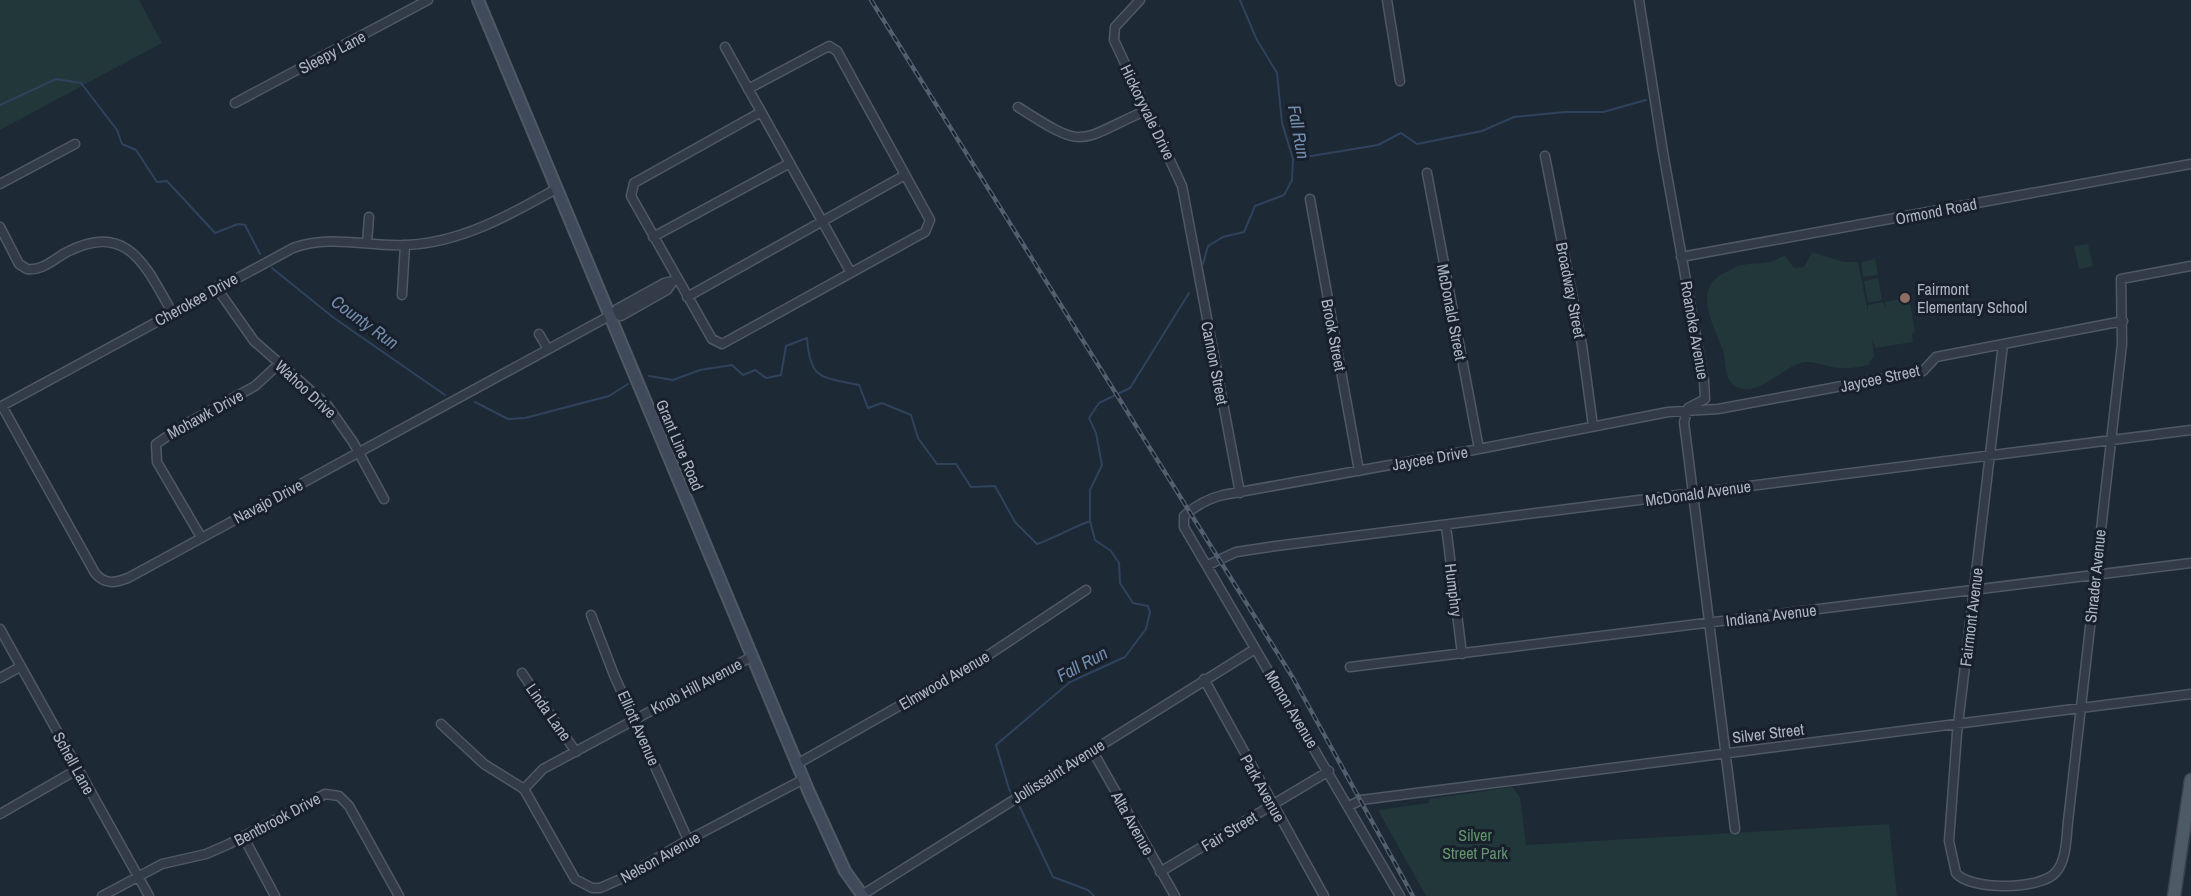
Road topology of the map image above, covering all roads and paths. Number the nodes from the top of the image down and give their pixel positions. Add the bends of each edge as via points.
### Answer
1 (428, 0) edge
2 (478, 0) edge
3 (1140, 0) edge
4 (1387, 0) edge
5 (1639, 0) edge
6 (726, 47) dead end
7 (1400, 81) dead end
8 (748, 88) junction
9 (236, 103) dead end
10 (1018, 107) dead end
11 (1147, 110) junction
12 (761, 112) junction
13 (75, 144) dead end
14 (1545, 156) dead end
15 (790, 162) junction
16 (2191, 164) edge
17 (1427, 173) dead end
18 (905, 175) junction
19 (0, 184) edge
20 (556, 189) junction
21 (1310, 199) dead end
22 (369, 217) dead end
23 (822, 221) junction
24 (0, 227) edge
25 (1191, 233) joint
26 (653, 237) junction
27 (368, 243) junction
28 (405, 245) junction
29 (1681, 258) junction
30 (2191, 266) edge
31 (851, 273) junction
32 (674, 281) junction
33 (216, 287) junction
34 (402, 295) dead end
35 (687, 297) junction
36 (172, 312) junction
37 (611, 315) junction
38 (2123, 321) junction
39 (539, 334) dead end
40 (2003, 344) junction
41 (548, 349) junction
42 (280, 363) junction
43 (1, 406) edge
44 (1687, 410) junction
45 (1593, 426) junction
46 (2191, 430) edge
47 (2111, 441) junction
48 (1479, 449) junction
49 (358, 452) junction
50 (1990, 455) junction
51 (1359, 471) junction
52 (1240, 493) junction
53 (1693, 494) junction
54 (384, 499) dead end
55 (1183, 523) joint
56 (1446, 526) junction
57 (201, 537) junction
58 (2191, 563) edge
59 (1208, 565) junction
60 (2095, 574) junction
61 (1086, 590) dead end
62 (1974, 590) junction
63 (591, 615) dead end
64 (1710, 623) junction
65 (0, 629) edge
66 (1255, 649) junction
67 (1462, 654) junction
68 (753, 656) junction
69 (20, 667) junction
70 (1350, 667) dead end
71 (522, 674) dead end
72 (0, 678) edge
73 (1204, 680) junction
74 (2191, 694) edge
75 (2081, 708) junction
76 (636, 719) junction
77 (1958, 723) junction
78 (441, 724) dead end
79 (1092, 750) junction
80 (576, 752) junction
81 (1726, 754) junction
82 (798, 764) junction
83 (78, 769) junction
84 (1329, 771) junction
85 (804, 779) junction
86 (2191, 780) edge
87 (524, 789) junction
88 (1273, 805) junction
89 (2189, 805) edge
90 (1349, 807) junction
91 (0, 814) edge
92 (1735, 829) dead end
93 (243, 836) junction
94 (688, 840) junction
95 (1160, 872) junction
96 (138, 875) junction
97 (1969, 883) joint
98 (102, 896) edge
99 (149, 896) edge
100 (275, 896) edge
101 (399, 896) edge
102 (863, 896) edge
103 (1175, 896) edge
104 (1324, 896) edge
105 (1400, 896) edge
106 (2174, 896) edge

1 - 9 street, Sleepy Lane
2 - 20 main road, Grant Line Road
3 - 11 street, Hickoryvale Drive via 1115,27 1114,40
4 - 7 street
5 - 29 street, Roanoke Avenue
6 - 8 street
8 - 12 street
8 - 18 street via 829,46 837,51
10 - 11 street via 1076,139 1091,137
11 - 25 street, Hickoryvale Drive via 1180,179
12 - 15 street
12 - 26 street via 634,183 631,196
13 - 19 street
14 - 45 street, Broadway Street via 1582,345
15 - 23 street
15 - 26 street
16 - 29 street, Ormond Road
17 - 48 street, McDonald Street
18 - 23 street
18 - 31 street via 930,220 925,232
20 - 28 street, Cherokee Drive via 463,235
20 - 37 main road, Grant Line Road
21 - 51 street, Brook Street
22 - 27 street
23 - 31 street
23 - 35 street
24 - 36 street via 19,264 27,269 46,266 66,252 91,243 118,243 139,258
25 - 52 street, Cannon Street
26 - 32 street
27 - 28 street, Cherokee Drive
27 - 33 street, Cherokee Drive via 336,240 303,244
28 - 34 street
29 - 44 street, Roanoke Avenue via 1706,393 1703,402
30 - 38 street, Shrader Avenue via 2121,279
31 - 35 street via 722,344 712,339
32 - 35 street
32 - 37 street, Navajo Drive
33 - 36 street, Cherokee Drive
33 - 42 street, Wahoo Drive via 241,326
36 - 43 street, Cherokee Drive
37 - 41 street, Navajo Drive
37 - 68 main road, Grant Line Road
38 - 40 street, Jaycee Street
38 - 47 street, Shrader Avenue
39 - 41 street
40 - 44 street, Jaycee Street via 1936,357 1923,371 1718,409
40 - 50 street, Fairmont Avenue
41 - 49 street, Navajo Drive
42 - 49 street, Wahoo Drive via 327,405
42 - 57 street, Mohawk Drive via 255,386 156,444 157,462
43 - 57 street, Navajo Drive via 99,579 106,583 120,581
44 - 45 street, Jaycee Drive
44 - 53 street via 1684,422
45 - 48 street, Jaycee Drive
46 - 47 street, McDonald Avenue
47 - 50 street, McDonald Avenue
47 - 60 street, Shrader Avenue
48 - 51 street, Jaycee Drive
49 - 54 street, Wahoo Drive
49 - 57 street, Navajo Drive
50 - 53 street, McDonald Avenue
50 - 62 street, Fairmont Avenue
51 - 52 street, Jaycee Drive
52 - 55 street, Jaycee Drive via 1203,502 1184,516
53 - 56 street, McDonald Avenue
53 - 64 street
55 - 59 street, Monon Avenue
56 - 59 street, McDonald Avenue via 1236,552
56 - 67 street, Humphry
58 - 60 street, Indiana Avenue
59 - 66 street, Monon Avenue
60 - 62 street, Indiana Avenue
60 - 75 street, Shrader Avenue
61 - 82 street, Elmwood Avenue via 987,656
62 - 64 street, Indiana Avenue
62 - 77 street, Fairmont Avenue
63 - 76 street, Elliott Avenue
64 - 67 street, Indiana Avenue
64 - 81 street
65 - 69 street, Schell Lane
66 - 73 street, Jollissaint Avenue
66 - 84 street, Monon Avenue
67 - 70 street, Indiana Avenue
68 - 76 street, Knob Hill Avenue
68 - 82 main road, Grant Line Road
69 - 72 street
69 - 83 street, Schell Lane
71 - 80 street, Linda Lane
73 - 79 street, Jollissaint Avenue
73 - 88 street, Park Avenue
74 - 75 street, Silver Street
75 - 77 street, Silver Street
75 - 97 street, Shrader Avenue via 2066,839 2058,871 2043,882 1983,886
76 - 80 street, Knob Hill Avenue
76 - 94 street, Elliott Avenue
77 - 81 street, Silver Street
77 - 97 street, Fairmont Avenue via 1949,848 1956,873
78 - 87 street, Nelson Avenue via 484,764
79 - 95 street, Alta Avenue
79 - 102 street, Jollissaint Avenue
80 - 87 street via 543,769
81 - 90 street, Silver Street via 1361,800
81 - 92 street
82 - 85 main road, Grant Line Road
83 - 91 street
83 - 96 street, Schell Lane
84 - 88 street, Fair Street
84 - 90 street, Monon Avenue
85 - 94 street, Nelson Avenue
85 - 102 main road, Grant Line Road via 845,871
86 - 89 main road
87 - 94 street, Nelson Avenue via 575,879 583,885 609,885
88 - 95 street, Fair Street
88 - 104 street, Park Avenue
89 - 106 main road
90 - 105 street, Monon Avenue
93 - 96 street, Bentbrook Drive via 206,854 178,859
93 - 100 street
93 - 101 street, Bentbrook Drive via 318,796 339,796 349,806
95 - 103 street, Alta Avenue
96 - 98 street, Bentbrook Drive
96 - 99 street, Schell Lane

